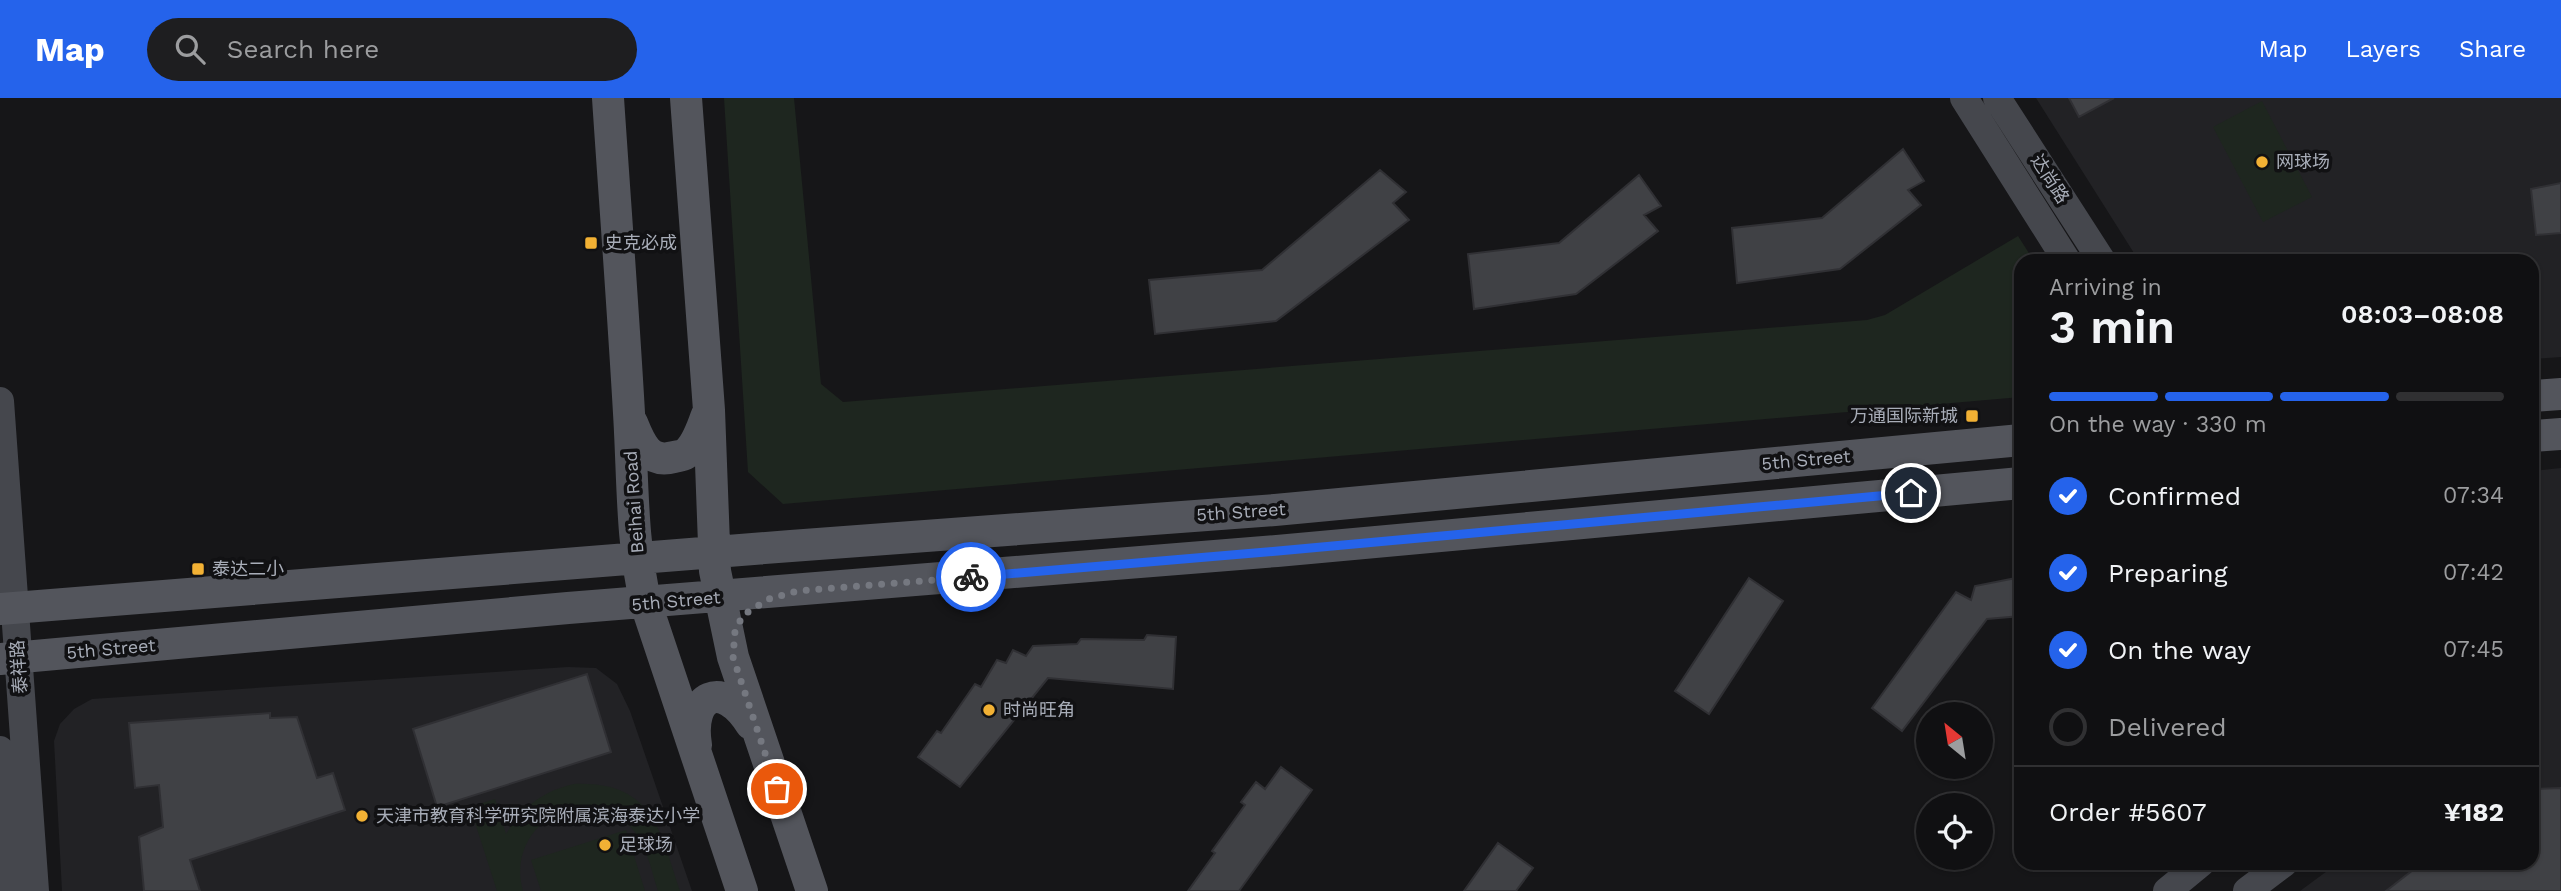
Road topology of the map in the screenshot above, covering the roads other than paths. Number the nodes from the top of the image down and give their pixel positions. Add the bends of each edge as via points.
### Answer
1 (608, 98) edge
2 (686, 98) edge
3 (1964, 98) edge
4 (1997, 98) edge
5 (2063, 254) edge
6 (2097, 254) edge
7 (2561, 394) edge
8 (2539, 396) edge
9 (0, 401) edge
10 (709, 410) junction
11 (629, 415) junction
12 (2561, 434) edge
13 (2539, 436) edge
14 (2014, 441) edge
15 (632, 480) junction
16 (2014, 484) edge
17 (566, 564) junction
18 (644, 580) junction
19 (698, 581) junction
20 (797, 591) junction
21 (8, 608) edge
22 (568, 608) junction
23 (733, 657) junction
24 (9, 658) edge
25 (670, 675) junction
26 (760, 737) junction
27 (0, 750) edge
28 (698, 757) junction
29 (2192, 870) edge
30 (2275, 870) edge
31 (10, 891) edge
32 (35, 891) edge
33 (742, 891) edge
34 (812, 891) edge
35 (2167, 891) edge
36 (2247, 891) edge

1 - 11 main road, Beihai Road
2 - 10 main road
3 - 5 street, 达尚路
4 - 6 street, 达尚路
7 - 8 main road
9 - 21 street, 泰祥路
10 - 11 main road via 699,436 685,454 666,459 652,457 641,445
10 - 19 main road via 710,472 704,511 692,540
11 - 15 main road, Beihai Road
12 - 13 main road
14 - 19 main road, 5th Street via 1275,510 791,546
15 - 17 main road via 626,517 614,540 593,556
15 - 18 main road, Beihai Road
16 - 20 main road, 5th Street
17 - 18 main road, 5th Street
17 - 21 main road, 5th Street
18 - 19 main road, 5th Street
18 - 19 main road, 5th Street
18 - 22 main road, 5th Street
18 - 25 main road, Beihai Road
19 - 20 main road, 5th Street
19 - 23 main road
19 - 25 main road via 668,631
20 - 23 main road via 769,599 743,615 735,631
21 - 24 street, 泰祥路
22 - 24 main road, 5th Street
22 - 25 main road via 601,612 621,621 639,635
23 - 26 main road
24 - 32 street, 泰祥路
25 - 28 main road, Beihai Road
26 - 28 main road via 727,698 708,699 696,720
26 - 34 main road
27 - 31 street
28 - 33 main road, Beihai Road
29 - 35 street
30 - 36 street

